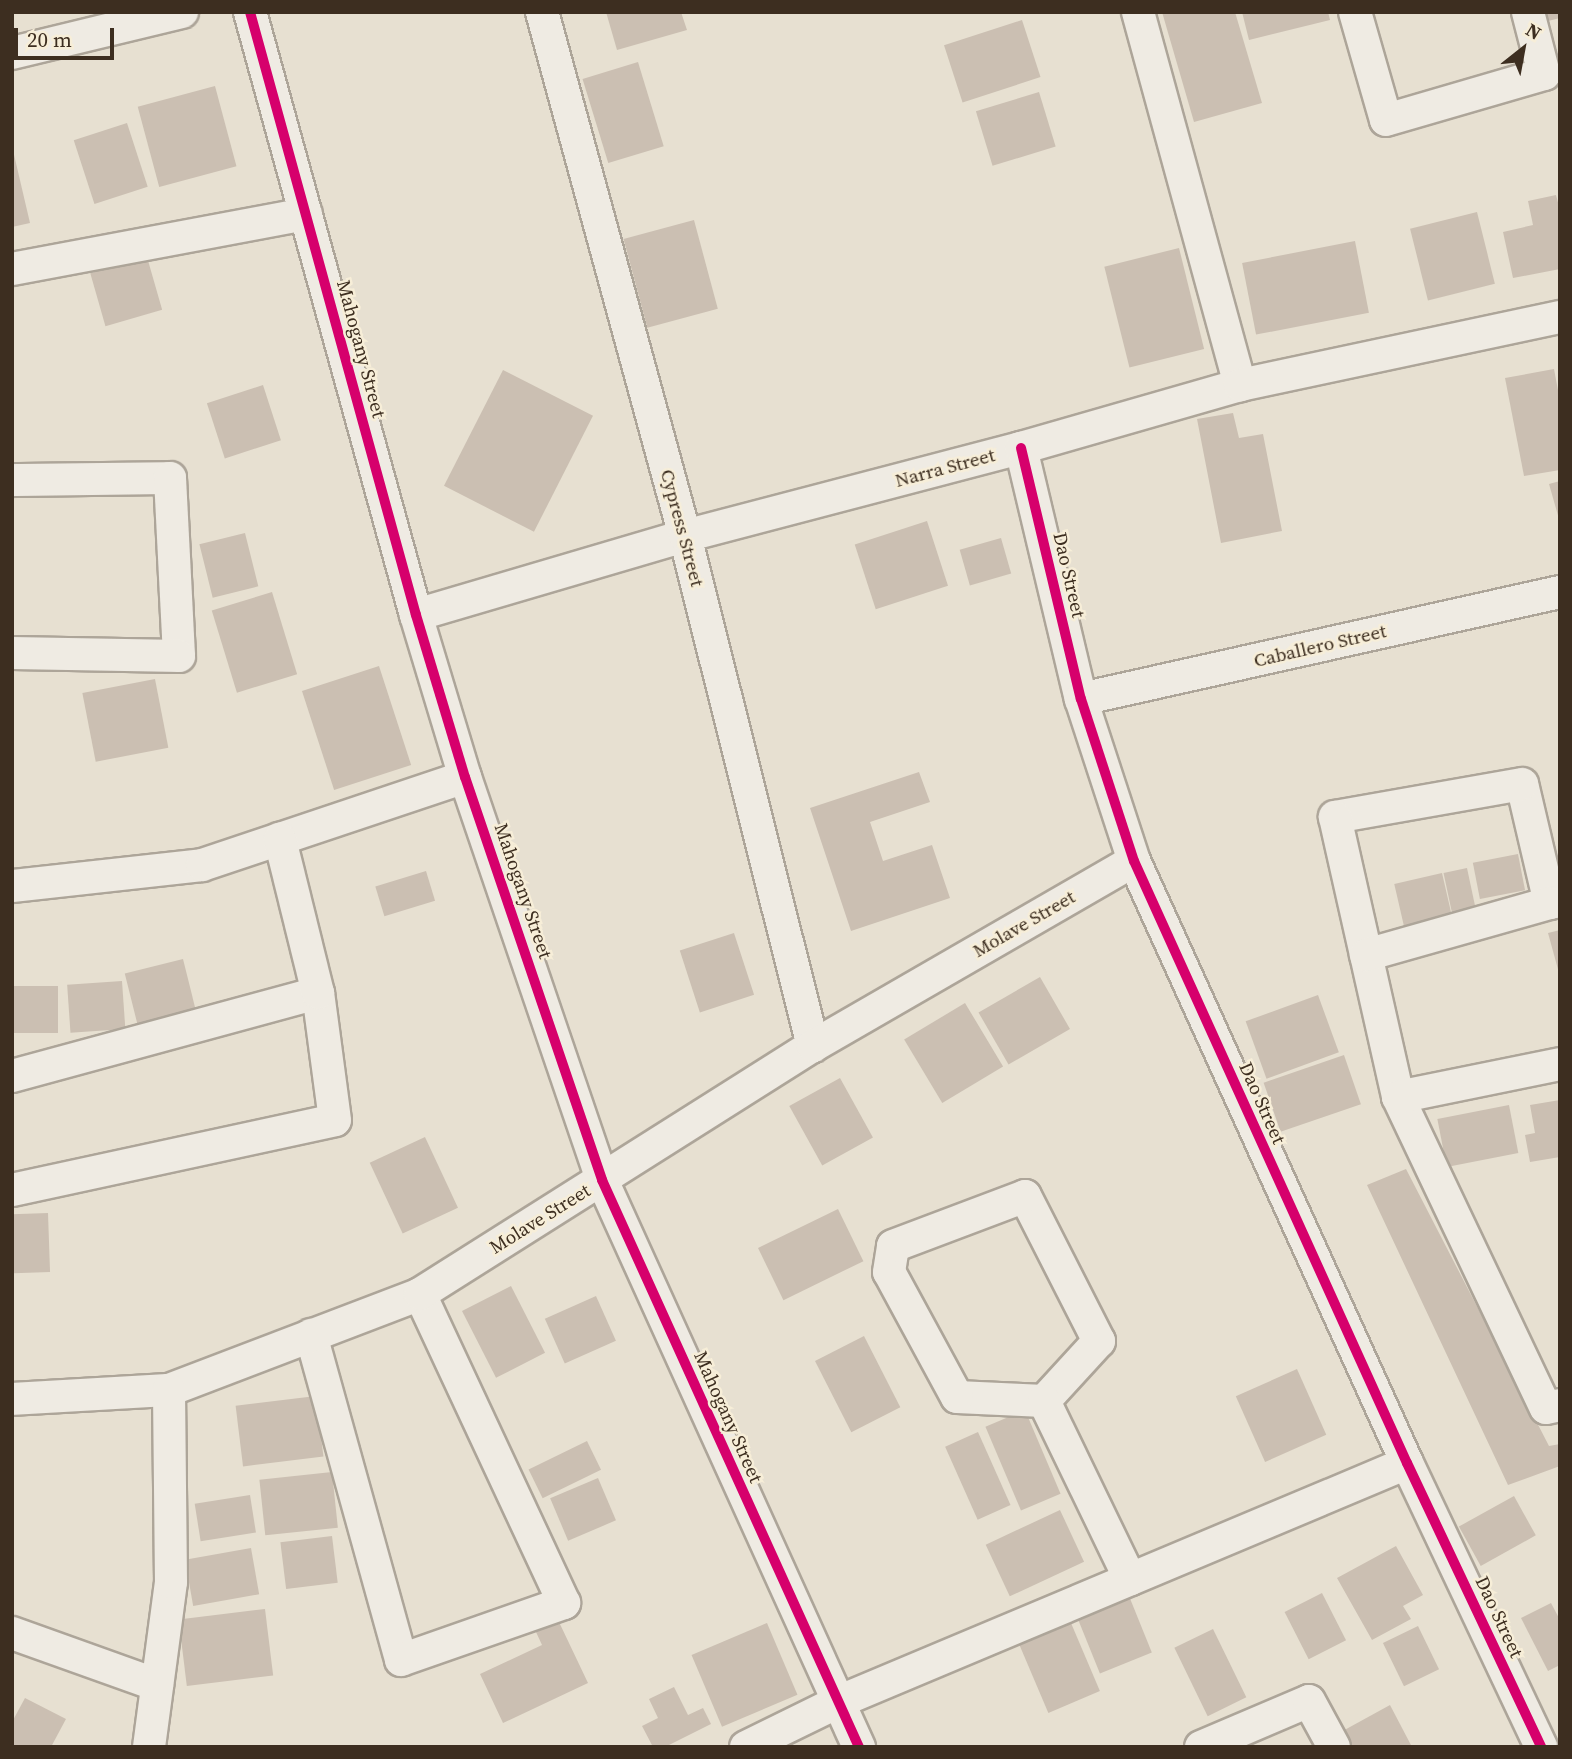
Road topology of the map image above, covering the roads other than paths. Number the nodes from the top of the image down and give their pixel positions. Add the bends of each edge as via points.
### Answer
1 (182, 12) edge
2 (250, 12) edge
3 (542, 12) edge
4 (1138, 12) edge
5 (1355, 12) edge
6 (1528, 12) edge
7 (12, 53) edge
8 (306, 214) junction
9 (12, 269) edge
10 (1560, 317) edge
11 (1240, 385) junction
12 (1021, 448) junction
13 (12, 480) edge
14 (685, 536) junction
15 (1560, 592) edge
16 (416, 615) junction
17 (12, 653) edge
18 (1081, 699) junction
19 (465, 777) junction
20 (280, 839) junction
21 (1134, 861) junction
22 (12, 886) edge
23 (1555, 902) edge
24 (1366, 955) junction
25 (318, 993) junction
26 (813, 1046) junction
27 (1560, 1064) edge
28 (12, 1076) edge
29 (1398, 1097) junction
30 (602, 1180) junction
31 (12, 1190) edge
32 (420, 1294) junction
33 (311, 1335) junction
34 (169, 1390) junction
35 (12, 1399) edge
36 (1044, 1401) junction
37 (1560, 1405) edge
38 (1407, 1463) junction
39 (1130, 1579) junction
40 (12, 1633) edge
41 (157, 1685) junction
42 (838, 1702) junction
43 (149, 1747) edge
44 (746, 1747) edge
45 (859, 1747) edge
46 (1201, 1747) edge
47 (1334, 1747) edge
48 (1541, 1747) edge

1 - 7 street
2 - 8 street, Mahogany Street
3 - 14 street, Cypress Street
4 - 11 street
5 - 6 street via 1386,120 1544,74
8 - 9 street
8 - 16 street, Mahogany Street
10 - 11 street, Narra Street
11 - 12 street, Narra Street
12 - 14 street, Narra Street
12 - 18 street, Dao Street
13 - 17 street via 170,478 179,656
14 - 16 street, Narra Street
14 - 26 street, Cypress Street
15 - 18 street, Caballero Street
16 - 19 street, Mahogany Street
18 - 21 street, Dao Street
19 - 20 street
19 - 30 street, Mahogany Street
20 - 22 street via 202,865
20 - 25 street
21 - 26 street, Molave Street
21 - 38 street, Dao Street
23 - 24 street
23 - 24 street via 1522,784 1335,817
24 - 29 street
25 - 28 street
25 - 31 street via 335,1120
26 - 30 street, Molave Street
27 - 29 street
29 - 37 street via 1546,1408
30 - 32 street, Molave Street
30 - 42 street, Mahogany Street
32 - 33 street, Molave Street
32 - 33 street via 564,1603 401,1660
33 - 34 street, Molave Street
34 - 35 street, Molave Street
34 - 41 street via 170,1582
36 - 36 street via 957,1397 889,1272 893,1246 1025,1196 1099,1341
36 - 39 street
38 - 39 street
38 - 48 street, Dao Street
39 - 42 street
40 - 41 street
41 - 43 street
42 - 44 street
42 - 45 street, Mahogany Street
46 - 47 street via 1309,1701

